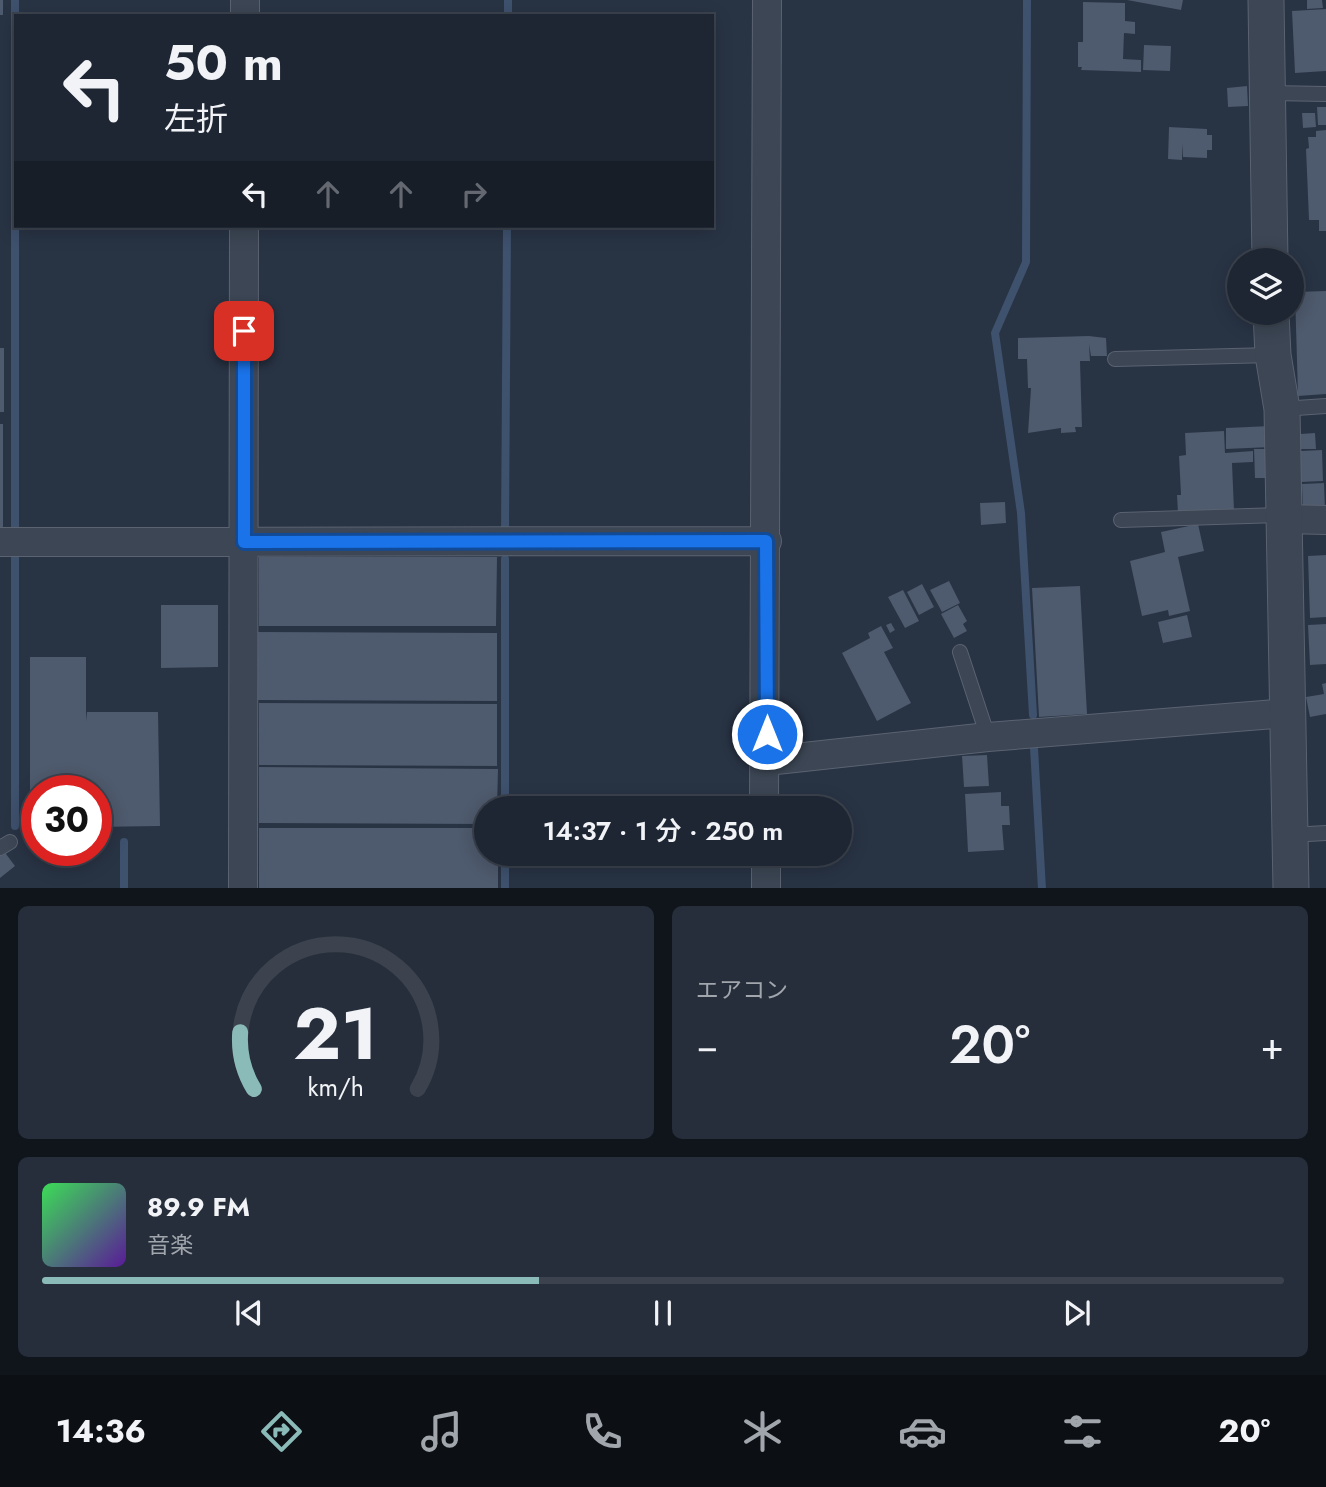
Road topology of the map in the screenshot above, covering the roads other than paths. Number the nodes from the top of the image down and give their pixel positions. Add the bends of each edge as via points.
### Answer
1 (767, 0) edge
2 (1266, 0) edge
3 (1268, 93) junction
4 (1326, 93) edge
5 (244, 228) edge
6 (1270, 248) edge
7 (1272, 325) edge
8 (1273, 355) junction
9 (1115, 359) dead end
10 (1326, 405) edge
11 (1282, 409) junction
12 (1285, 517) junction
13 (1121, 520) dead end
14 (1326, 520) edge
15 (766, 541) junction
16 (0, 542) edge
17 (244, 542) junction
18 (960, 652) dead end
19 (1288, 713) junction
20 (988, 737) junction
21 (767, 761) junction
22 (765, 796) edge
23 (1326, 833) edge
24 (1290, 835) junction
25 (766, 866) edge
26 (243, 888) edge
27 (766, 888) edge
28 (1291, 888) edge

1 - 15 street
2 - 3 street
3 - 4 lane
3 - 6 street
5 - 17 street
7 - 8 street
8 - 9 lane
8 - 11 street
10 - 11 lane
11 - 12 street
12 - 13 lane
12 - 14 street
12 - 19 street
15 - 17 street
15 - 21 street
16 - 17 street
17 - 26 street
18 - 20 lane
19 - 20 street
19 - 24 street
20 - 21 street
21 - 22 street
23 - 24 lane
24 - 28 street
25 - 27 street

